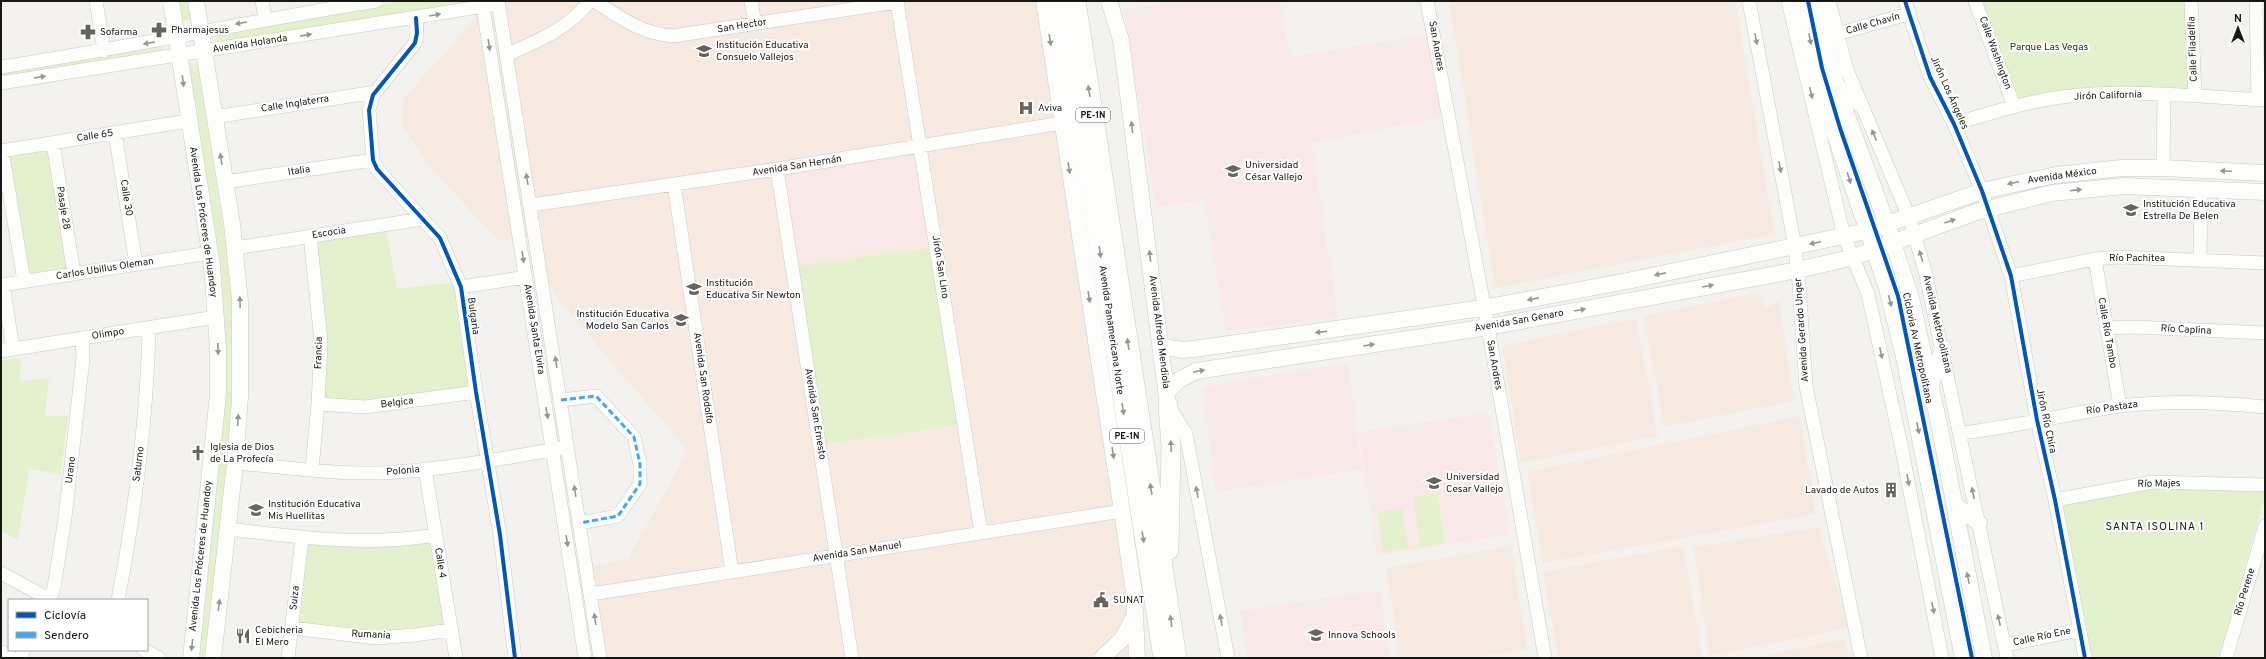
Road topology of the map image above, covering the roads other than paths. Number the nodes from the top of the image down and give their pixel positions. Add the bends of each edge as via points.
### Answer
1 (96, 1) edge
2 (171, 1) edge
3 (196, 1) edge
4 (262, 1) edge
5 (376, 1) edge
6 (590, 1) edge
7 (594, 1) edge
8 (751, 1) edge
9 (1044, 1) edge
10 (1062, 1) edge
11 (1076, 1) edge
12 (1109, 1) edge
13 (1427, 1) edge
14 (1749, 1) edge
15 (1788, 1) edge
16 (1802, 1) edge
17 (1816, 1) edge
18 (1829, 1) edge
19 (1976, 1) edge
20 (2191, 1) edge
21 (2256, 1) edge
22 (498, 2) edge
23 (897, 2) edge
24 (482, 4) edge
25 (1906, 7) edge
26 (416, 18) junction
27 (265, 19) junction
28 (755, 24) junction
29 (201, 32) junction
30 (1837, 34) junction
31 (177, 38) junction
32 (104, 51) junction
33 (203, 51) junction
34 (506, 55) junction
35 (180, 56) junction
36 (1, 67) edge
37 (1, 83) edge
38 (1837, 88) junction
39 (376, 92) junction
40 (2164, 95) junction
41 (2194, 96) junction
42 (2261, 100) edge
43 (1860, 104) junction
44 (2014, 106) junction
45 (214, 117) junction
46 (188, 122) junction
47 (1062, 123) junction
48 (1954, 124) junction
49 (115, 133) junction
50 (53, 142) junction
51 (921, 146) junction
52 (2, 150) edge
53 (373, 160) junction
54 (2163, 168) junction
55 (777, 169) junction
56 (2265, 173) edge
57 (225, 182) junction
58 (674, 184) junction
59 (2201, 189) junction
60 (1982, 191) junction
61 (2265, 192) edge
62 (532, 205) junction
63 (1989, 208) junction
64 (1908, 218) junction
65 (422, 219) junction
66 (1887, 224) junction
67 (1867, 231) junction
68 (536, 232) junction
69 (520, 234) junction
70 (1914, 235) junction
71 (310, 236) junction
72 (1844, 236) junction
73 (1893, 243) junction
74 (1795, 247) junction
75 (236, 248) junction
76 (1874, 250) junction
77 (210, 253) junction
78 (1854, 257) junction
79 (2200, 258) junction
80 (2095, 259) junction
81 (2265, 263) edge
82 (136, 264) junction
83 (1798, 270) junction
84 (74, 274) junction
85 (2011, 276) junction
86 (526, 277) junction
87 (24, 281) junction
88 (2, 284) edge
89 (461, 287) junction
90 (1483, 308) junction
91 (216, 318) junction
92 (1488, 327) junction
93 (149, 328) junction
94 (2106, 328) junction
95 (1340, 329) junction
96 (2265, 333) edge
97 (82, 338) junction
98 (1161, 346) junction
99 (1943, 348) junction
100 (1342, 349) junction
101 (7, 350) edge
102 (1930, 387) junction
103 (476, 392) junction
104 (1168, 398) junction
105 (561, 400) junction
106 (318, 404) junction
107 (2120, 406) junction
108 (2265, 407) edge
109 (2037, 420) junction
110 (1961, 433) junction
111 (569, 446) junction
112 (553, 449) junction
113 (488, 460) junction
114 (235, 463) junction
115 (312, 469) junction
116 (425, 469) junction
117 (2265, 485) edge
118 (2055, 500) junction
119 (1954, 504) junction
120 (1122, 510) junction
121 (580, 523) junction
122 (1979, 524) junction
123 (228, 529) junction
124 (2264, 530) edge
125 (981, 533) junction
126 (435, 535) junction
127 (302, 538) junction
128 (837, 556) junction
129 (732, 572) junction
130 (1, 573) edge
131 (1166, 583) junction
132 (591, 594) junction
133 (48, 599) edge
134 (50, 599) edge
135 (118, 599) edge
136 (1134, 617) junction
137 (292, 628) junction
138 (451, 630) junction
139 (2079, 630) junction
140 (146, 651) edge
141 (2006, 652) edge
142 (1, 653) edge
143 (10, 658) edge
144 (159, 658) edge
145 (191, 658) edge
146 (213, 658) edge
147 (288, 658) edge
148 (456, 658) edge
149 (515, 658) edge
150 (585, 658) edge
151 (600, 658) edge
152 (852, 658) edge
153 (1102, 658) edge
154 (1137, 658) edge
155 (1163, 658) edge
156 (1177, 658) edge
157 (1228, 658) edge
158 (1545, 658) edge
159 (1861, 658) edge
160 (1942, 658) edge
161 (1963, 658) edge
162 (1984, 658) edge
163 (2085, 658) edge
164 (2226, 658) edge

1 - 32 street
2 - 31 main road, Avenida Los Próceres de Huandoy
3 - 29 main road
4 - 27 street
5 - 27 street, Avenida Holanda
6 - 34 street via 573,19 548,38
7 - 28 street, San Hector via 637,27 660,35 684,35
8 - 28 street
9 -> 47 main road
10 -> 155 highway, Avenida Panamericana Norte / PE-1N
131 -> 11 highway, Avenida Panamericana Norte / PE-1N
98 -> 12 main road, Avenida Alfredo Mendiola via 1121,40
13 - 90 street, San Andres
14 -> 74 street, Avenida Gerardo Unger
15 -> 72 street
16 -> 67 main road via 1826,108
17 - 38 main road, Avenida Metropolitana
18 - 30 street, Avenida Metropolitana
19 - 44 street, Calle Washington
20 - 41 street, Calle Filadelfia
21 - 42 street
22 - 24 street, Avenida Holanda
22 - 34 street, Avenida Santa Elvira
23 - 28 street, San Hector
23 - 51 street, Jirón San Lino
26 -> 24 street, Avenida Holanda
24 -> 69 street, Avenida Santa Elvira
25 - 30 street, Calle Chavín
25 - 48 street, Jirón Los Ángeles via 1930,77
33 -> 26 street, Avenida Holanda
26 - 39 street, Bulgaria via 415,43
27 -> 29 street, Avenida Holanda
29 - 31 street, Avenida Holanda
29 - 33 main road
30 - 43 street, Avenida Metropolitana
31 -> 32 street, Avenida Holanda
31 - 35 main road, Avenida Los Próceres de Huandoy
32 - 36 street, Avenida Holanda
33 - 35 street, Avenida Holanda
33 - 45 main road
62 -> 34 street, Avenida Santa Elvira
37 -> 35 street, Avenida Holanda
35 -> 46 main road, Avenida Los Próceres de Huandoy
38 - 43 main road
38 - 66 main road, Avenida Metropolitana
39 - 45 street, Calle Inglaterra
39 - 53 street, Bulgaria via 368,110
40 - 41 street, Jirón California
40 - 44 street, Jirón California via 2086,95
40 - 54 street
41 - 42 street, Jirón California
64 -> 43 street, Avenida Metropolitana
44 - 48 street, Jirón California
57 -> 45 main road
46 - 49 street, Calle 65
46 - 77 main road, Avenida Los Próceres de Huandoy
47 - 51 street, Avenida San Hernán
47 -> 120 main road
48 - 60 street, Jirón Los Ángeles
49 - 50 street, Calle 65
49 - 82 street, Calle 30
50 - 52 street, Calle 65
50 - 84 street, Pasaje 28
51 - 55 street, Avenida San Hernán
51 - 125 street, Jirón San Lino
52 - 87 street
53 - 57 street, Italia
53 - 65 street, Bulgaria via 377,169
56 -> 54 main road, Avenida México
54 -> 60 main road, Avenida México via 2078,172 2032,179
55 - 58 street, Avenida San Hernán
55 - 128 street, Avenida San Ernesto
57 - 75 main road
58 - 62 street, Avenida San Hernán
58 - 129 street, Avenida San Rodolfo
59 - 61 main road, Avenida México
63 -> 59 main road, Avenida México via 2052,193 2094,188 2124,186
59 - 79 street
60 - 63 street, Jirón Río Chira
60 - 64 main road, Avenida México
62 - 68 street, Avenida Santa Elvira
70 -> 63 main road, Avenida México
63 - 85 street, Jirón Río Chira
64 - 66 main road, Avenida México
64 - 70 street, Avenida Metropolitana
65 - 71 street, Escocia
65 - 89 street, Bulgaria via 440,238
66 - 67 main road, Avenida México
66 - 73 main road, Avenida Metropolitana
67 - 72 main road, Avenida San Genaro
67 - 76 main road
68 - 69 street
105 -> 68 street, Avenida Santa Elvira
69 -> 86 street, Avenida Santa Elvira
70 - 73 main road, Avenida México
99 -> 70 street, Avenida Metropolitana via 1931,293
71 - 75 street, Escocia
71 - 106 street, Francia via 320,341
72 -> 74 main road, Avenida San Genaro
72 - 78 street
73 - 76 main road, Avenida México
73 - 102 main road, Avenida Metropolitana via 1911,298
74 - 83 street, Avenida Gerardo Unger
74 -> 90 main road, Avenida San Genaro
114 -> 75 main road via 240,397 240,308
76 - 78 main road, Avenida San Genaro
76 -> 161 main road via 1887,288 1904,357
77 - 82 street, Carlos Ubillus Oleman
77 - 91 main road, Avenida Los Próceres de Huandoy
78 - 83 main road, Avenida San Genaro
78 -> 160 street via 1868,294
79 - 80 street, Río Pachitea
79 - 81 street, Río Pachitea
80 - 85 street, Río Pachitea
80 - 94 street, Calle Río Tambo
82 - 84 street, Carlos Ubillus Oleman
92 -> 83 main road, Avenida San Genaro
83 - 159 street, Avenida Gerardo Unger via 1806,386
84 - 87 street, Carlos Ubillus Oleman
85 - 109 street, Jirón Río Chira
86 - 89 street
86 -> 112 street, Avenida Santa Elvira
87 - 88 street, Carlos Ubillus Oleman
88 - 101 street
89 - 103 street, Bulgaria
90 - 92 street, San Andres
90 - 95 main road, Avenida San Genaro
91 - 93 street, Olimpo
91 -> 145 main road, Avenida Los Próceres de Huandoy via 218,394
100 -> 92 main road, Avenida San Genaro
92 - 158 street, San Andres
93 - 97 street, Olimpo
93 - 135 street, Saturno via 140,452 129,541
94 - 96 street, Río Caplina
94 - 107 street, Calle Río Tambo
95 -> 98 main road, Avenida San Genaro via 1194,349 1182,350
95 - 100 main road
97 - 101 street, Olimpo
97 - 134 street, Urano via 83,360 66,510
98 - 104 main road, Avenida Alfredo Mendiola
99 - 102 main road
99 - 110 street, Avenida Metropolitana
104 -> 100 main road, Avenida San Genaro via 1179,380 1196,371
102 - 119 main road, Avenida Metropolitana
103 - 106 street, Belgica via 365,407
103 - 113 street, Bulgaria
131 -> 104 highway via 1171,492
157 -> 104 street, Avenida Alfredo Mendiola via 1186,434
105 - 111 street, Avenida Santa Elvira
105 - 121 street via 596,396 634,437 640,464 640,484 618,516
106 - 115 street, Francia
107 - 108 street, Río Pastaza via 2180,401
107 - 109 street, Río Pastaza
109 - 110 street, Río Pastaza
109 - 118 street, Jirón Río Chira
122 -> 110 street, Avenida Metropolitana
111 - 112 street, Polonia
121 -> 111 street, Avenida Santa Elvira
112 - 113 street, Polonia
112 -> 150 street, Avenida Santa Elvira
113 - 116 street, Polonia
113 - 149 street, Bulgaria
114 - 115 street, Polonia
114 - 123 main road
115 - 116 street, Polonia via 381,473
116 - 126 street, Calle 4
117 - 118 street, Río Majes via 2153,482
118 - 139 street, Jirón Río Chira
119 - 122 main road
162 -> 119 main road, Avenida Metropolitana
120 - 125 street, Avenida San Manuel
120 - 136 main road via 1134,592
121 - 132 street, Avenida Santa Elvira
141 -> 122 street, Avenida Metropolitana
123 - 127 street
146 -> 123 main road
124 - 164 street, Río Perene
125 - 128 street, Avenida San Manuel
126 - 127 street via 382,542
126 - 138 street, Calle 4
127 - 137 street, Suiza
128 - 129 street, Avenida San Manuel
128 - 152 street, Avenida San Ernesto
129 - 132 street, Avenida San Manuel
130 - 133 street
156 -> 131 highway, Avenida Panamericana Norte / PE-1N
151 -> 132 street, Avenida Santa Elvira
136 - 153 main road via 1122,639
136 - 154 main road
137 - 138 street, Rumania via 376,638
137 - 147 street, Suiza
138 - 148 street, Calle 4
139 - 141 street, Calle Río Ene
139 - 163 street, Jirón Río Chira
140 - 144 street
142 - 143 main road

